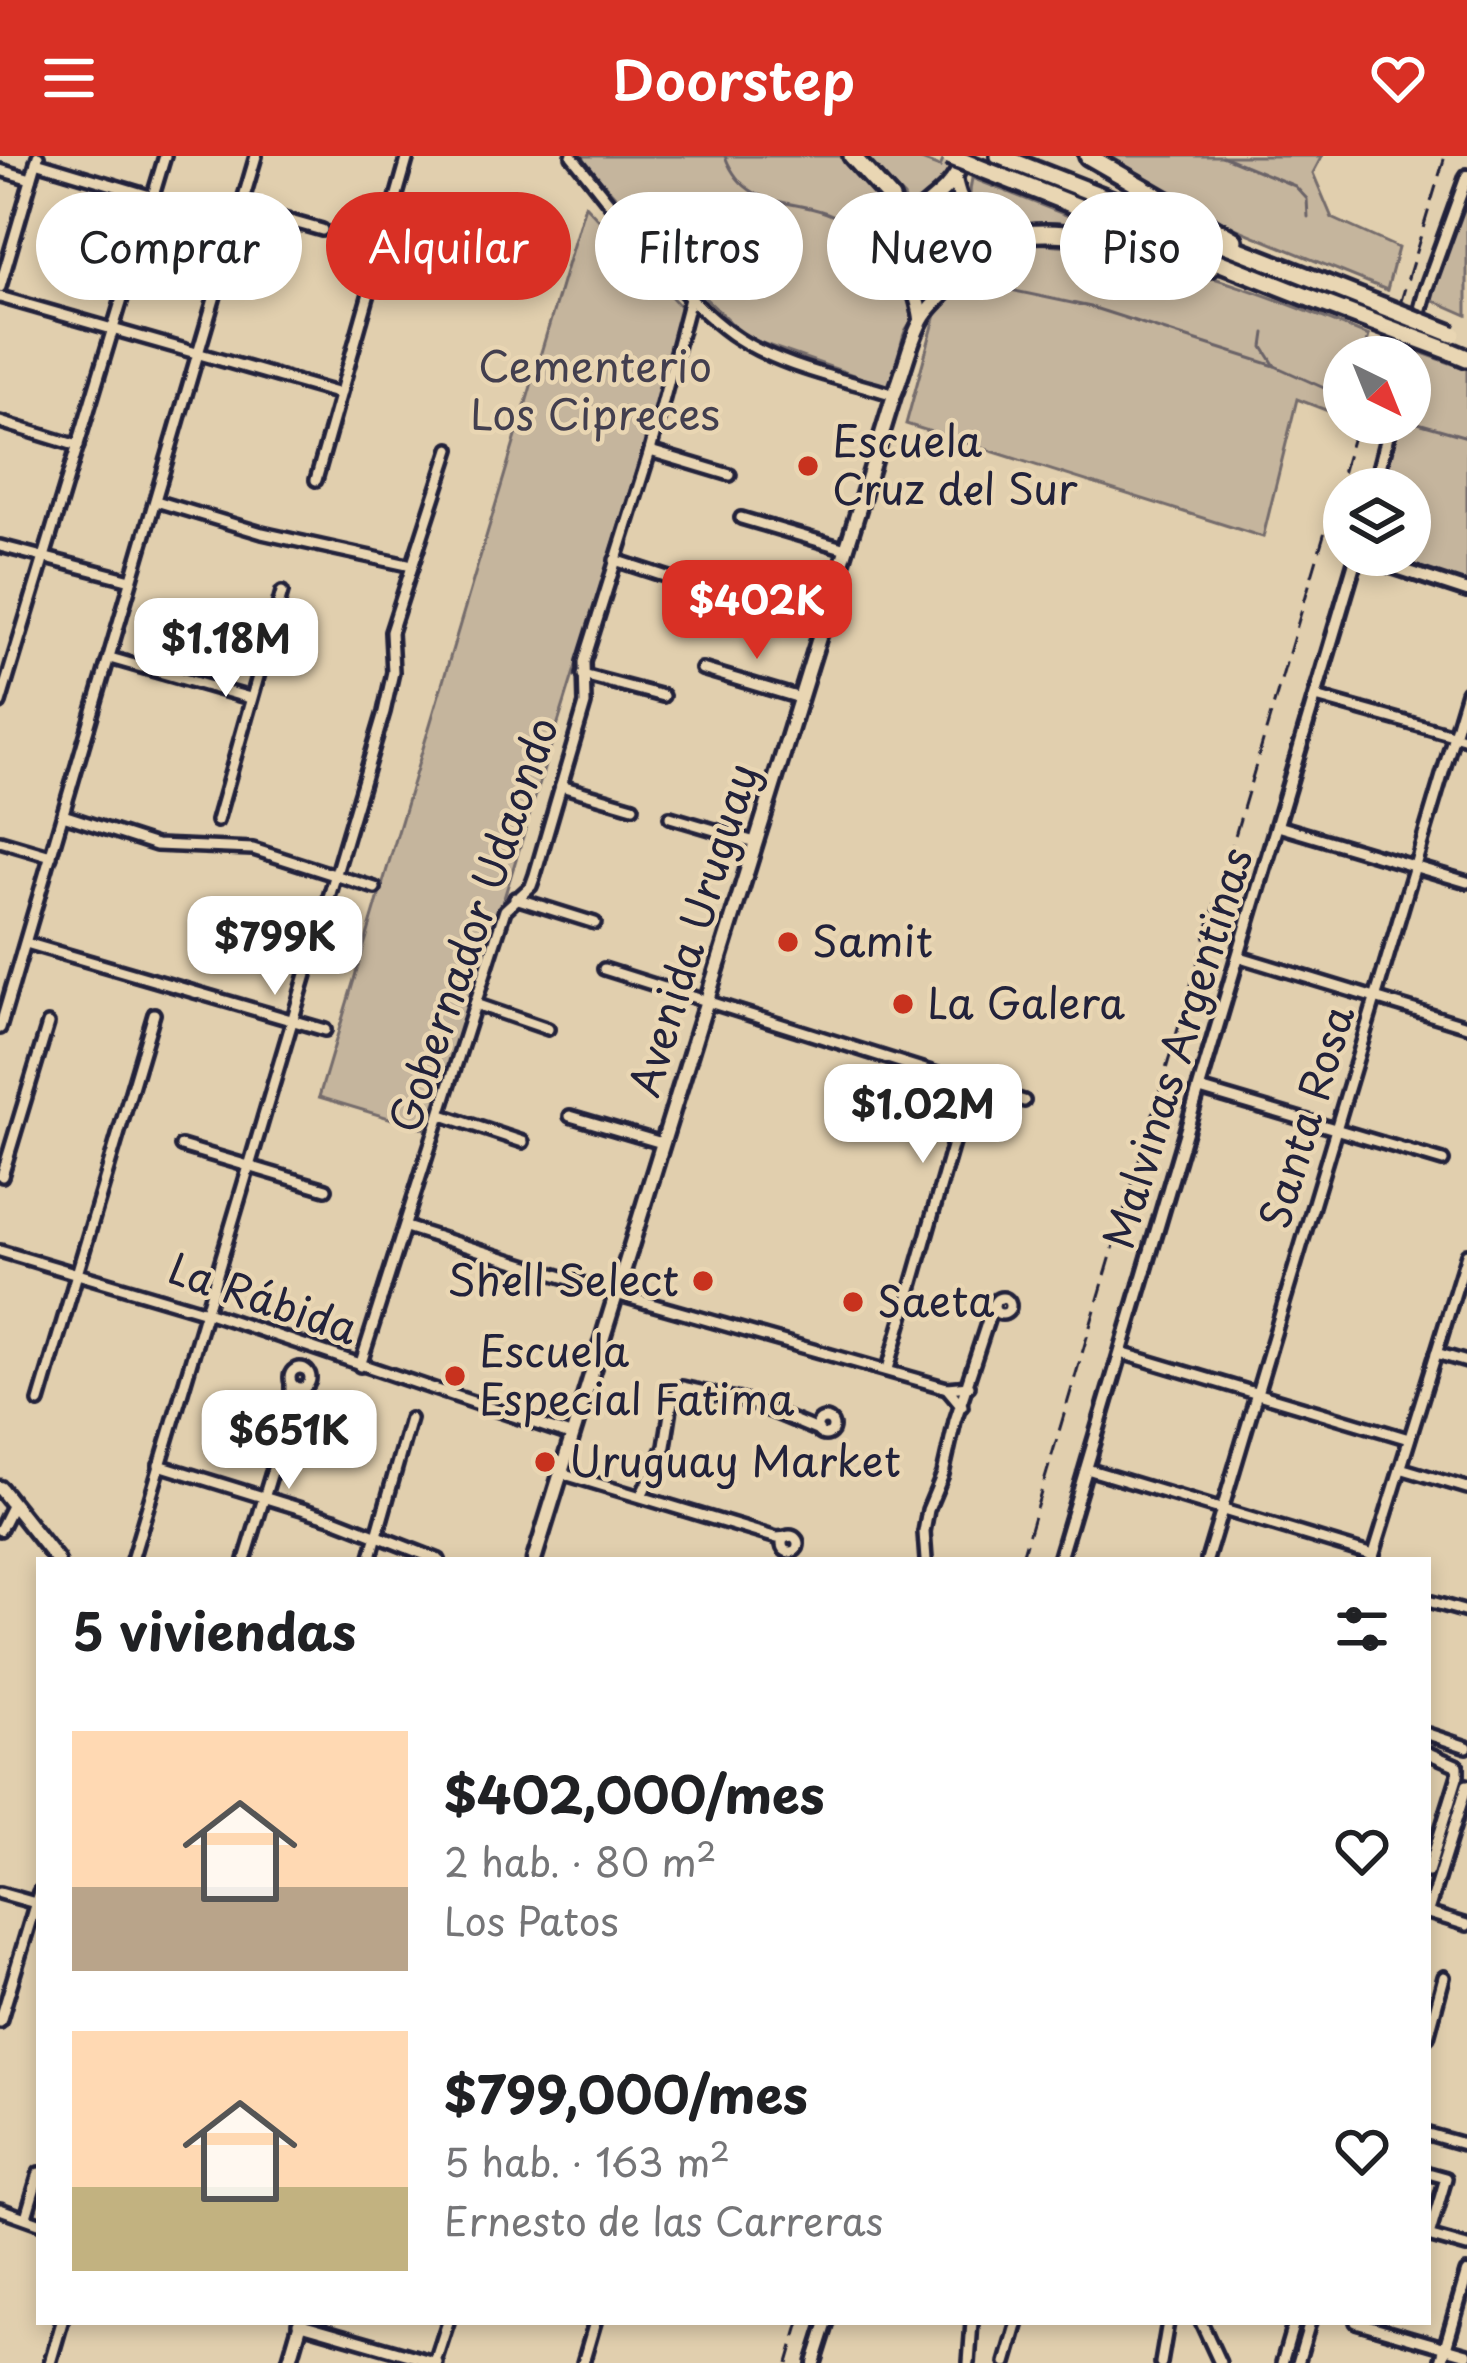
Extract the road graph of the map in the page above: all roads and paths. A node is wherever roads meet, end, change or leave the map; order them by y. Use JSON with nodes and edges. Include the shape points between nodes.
{"nodes":[{"id":1,"x":165,"y":156,"type":"edge"},
{"id":2,"x":256,"y":156,"type":"edge"},
{"id":3,"x":408,"y":156,"type":"edge"},
{"id":4,"x":572,"y":156,"type":"edge"},
{"id":5,"x":852,"y":156,"type":"edge"},
{"id":6,"x":949,"y":156,"type":"edge"},
{"id":7,"x":963,"y":156,"type":"edge"},
{"id":8,"x":1088,"y":156,"type":"edge"},
{"id":9,"x":1002,"y":157,"type":"edge"},
{"id":10,"x":37,"y":159,"type":"edge"},
{"id":11,"x":0,"y":170,"type":"edge"},
{"id":12,"x":1467,"y":176,"type":"edge"},
{"id":13,"x":955,"y":178,"type":"junction"},
{"id":14,"x":31,"y":179,"type":"junction"},
{"id":15,"x":138,"y":192,"type":"edge"},
{"id":16,"x":154,"y":192,"type":"edge"},
{"id":17,"x":245,"y":192,"type":"edge"},
{"id":18,"x":603,"y":192,"type":"edge"},
{"id":19,"x":885,"y":192,"type":"edge"},
{"id":20,"x":941,"y":192,"type":"edge"},
{"id":21,"x":958,"y":192,"type":"edge"},
{"id":22,"x":302,"y":224,"type":"edge"},
{"id":23,"x":322,"y":230,"type":"dead end"},
{"id":24,"x":1036,"y":237,"type":"edge"},
{"id":25,"x":1278,"y":266,"type":"junction"},
{"id":26,"x":1271,"y":284,"type":"junction"},
{"id":27,"x":0,"y":287,"type":"edge"},
{"id":28,"x":0,"y":297,"type":"edge"},
{"id":29,"x":121,"y":300,"type":"edge"},
{"id":30,"x":215,"y":300,"type":"edge"},
{"id":31,"x":690,"y":300,"type":"edge"},
{"id":32,"x":696,"y":300,"type":"edge"},
{"id":33,"x":919,"y":300,"type":"edge"},
{"id":34,"x":938,"y":300,"type":"edge"},
{"id":35,"x":921,"y":320,"type":"junction"},
{"id":36,"x":112,"y":329,"type":"junction"},
{"id":37,"x":1413,"y":336,"type":"edge"},
{"id":38,"x":1460,"y":336,"type":"edge"},
{"id":39,"x":200,"y":355,"type":"junction"},
{"id":40,"x":1467,"y":358,"type":"edge"},
{"id":41,"x":340,"y":394,"type":"junction"},
{"id":42,"x":895,"y":395,"type":"junction"},
{"id":43,"x":0,"y":422,"type":"edge"},
{"id":44,"x":78,"y":446,"type":"junction"},
{"id":45,"x":450,"y":448,"type":"dead end"},
{"id":46,"x":650,"y":451,"type":"junction"},
{"id":47,"x":730,"y":475,"type":"dead end"},
{"id":48,"x":316,"y":479,"type":"dead end"},
{"id":49,"x":155,"y":501,"type":"junction"},
{"id":50,"x":741,"y":518,"type":"dead end"},
{"id":51,"x":0,"y":546,"type":"edge"},
{"id":52,"x":846,"y":549,"type":"junction"},
{"id":53,"x":45,"y":558,"type":"junction"},
{"id":54,"x":615,"y":560,"type":"junction"},
{"id":55,"x":412,"y":566,"type":"junction"},
{"id":56,"x":1351,"y":576,"type":"edge"},
{"id":57,"x":1421,"y":576,"type":"edge"},
{"id":58,"x":131,"y":580,"type":"junction"},
{"id":59,"x":698,"y":587,"type":"dead end"},
{"id":60,"x":1467,"y":591,"type":"edge"},
{"id":61,"x":282,"y":592,"type":"dead end"},
{"id":62,"x":110,"y":658,"type":"junction"},
{"id":63,"x":702,"y":669,"type":"dead end"},
{"id":64,"x":584,"y":675,"type":"junction"},
{"id":65,"x":1467,"y":692,"type":"edge"},
{"id":66,"x":663,"y":696,"type":"dead end"},
{"id":67,"x":1316,"y":697,"type":"junction"},
{"id":68,"x":250,"y":698,"type":"junction"},
{"id":69,"x":800,"y":698,"type":"junction"},
{"id":70,"x":0,"y":703,"type":"edge"},
{"id":71,"x":1454,"y":736,"type":"junction"},
{"id":72,"x":1467,"y":740,"type":"edge"},
{"id":73,"x":561,"y":786,"type":"junction"},
{"id":74,"x":634,"y":806,"type":"dead end"},
{"id":75,"x":63,"y":815,"type":"junction"},
{"id":76,"x":670,"y":817,"type":"dead end"},
{"id":77,"x":217,"y":821,"type":"dead end"},
{"id":78,"x":1278,"y":826,"type":"junction"},
{"id":79,"x":0,"y":841,"type":"edge"},
{"id":80,"x":755,"y":842,"type":"junction"},
{"id":81,"x":51,"y":856,"type":"junction"},
{"id":82,"x":1415,"y":866,"type":"junction"},
{"id":83,"x":335,"y":874,"type":"junction"},
{"id":84,"x":1467,"y":882,"type":"edge"},
{"id":85,"x":375,"y":888,"type":"dead end"},
{"id":86,"x":514,"y":898,"type":"junction"},
{"id":87,"x":595,"y":922,"type":"dead end"},
{"id":88,"x":26,"y":943,"type":"junction"},
{"id":89,"x":1240,"y":957,"type":"junction"},
{"id":90,"x":604,"y":969,"type":"dead end"},
{"id":91,"x":1376,"y":999,"type":"junction"},
{"id":92,"x":706,"y":1002,"type":"junction"},
{"id":93,"x":476,"y":1004,"type":"junction"},
{"id":94,"x":154,"y":1014,"type":"dead end"},
{"id":95,"x":292,"y":1019,"type":"junction"},
{"id":96,"x":48,"y":1024,"type":"dead end"},
{"id":97,"x":1467,"y":1026,"type":"edge"},
{"id":98,"x":0,"y":1028,"type":"edge"},
{"id":99,"x":548,"y":1029,"type":"dead end"},
{"id":100,"x":326,"y":1030,"type":"dead end"},
{"id":101,"x":970,"y":1084,"type":"junction"},
{"id":102,"x":1201,"y":1090,"type":"junction"},
{"id":103,"x":1024,"y":1101,"type":"dead end"},
{"id":104,"x":442,"y":1115,"type":"junction"},
{"id":105,"x":570,"y":1116,"type":"dead end"},
{"id":106,"x":1338,"y":1129,"type":"junction"},
{"id":107,"x":523,"y":1142,"type":"dead end"},
{"id":108,"x":662,"y":1143,"type":"junction"},
{"id":109,"x":5,"y":1146,"type":"edge"},
{"id":110,"x":181,"y":1146,"type":"dead end"},
{"id":111,"x":1443,"y":1161,"type":"dead end"},
{"id":112,"x":249,"y":1165,"type":"junction"},
{"id":113,"x":2,"y":1176,"type":"edge"},
{"id":114,"x":326,"y":1189,"type":"dead end"},
{"id":115,"x":406,"y":1227,"type":"junction"},
{"id":116,"x":0,"y":1251,"type":"edge"},
{"id":117,"x":1467,"y":1254,"type":"edge"},
{"id":118,"x":75,"y":1272,"type":"junction"},
{"id":119,"x":616,"y":1294,"type":"junction"},
{"id":120,"x":997,"y":1310,"type":"dead end"},
{"id":121,"x":206,"y":1312,"type":"junction"},
{"id":122,"x":1121,"y":1353,"type":"junction"},
{"id":123,"x":1436,"y":1353,"type":"junction"},
{"id":124,"x":1467,"y":1362,"type":"edge"},
{"id":125,"x":360,"y":1366,"type":"junction"},
{"id":126,"x":888,"y":1370,"type":"junction"},
{"id":127,"x":291,"y":1384,"type":"junction"},
{"id":128,"x":969,"y":1386,"type":"junction"},
{"id":129,"x":305,"y":1387,"type":"junction"},
{"id":130,"x":947,"y":1388,"type":"junction"},
{"id":131,"x":1257,"y":1394,"type":"junction"},
{"id":132,"x":39,"y":1402,"type":"dead end"},
{"id":133,"x":962,"y":1406,"type":"junction"},
{"id":134,"x":291,"y":1411,"type":"junction"},
{"id":135,"x":410,"y":1419,"type":"dead end"},
{"id":136,"x":820,"y":1426,"type":"dead end"},
{"id":137,"x":573,"y":1436,"type":"junction"},
{"id":138,"x":1409,"y":1439,"type":"junction"},
{"id":139,"x":159,"y":1465,"type":"junction"},
{"id":140,"x":1087,"y":1468,"type":"junction"},
{"id":141,"x":1400,"y":1468,"type":"junction"},
{"id":142,"x":561,"y":1473,"type":"junction"},
{"id":143,"x":0,"y":1488,"type":"edge"},
{"id":144,"x":1467,"y":1489,"type":"edge"},
{"id":145,"x":641,"y":1496,"type":"junction"},
{"id":146,"x":264,"y":1497,"type":"junction"},
{"id":147,"x":13,"y":1504,"type":"junction"},
{"id":148,"x":1222,"y":1509,"type":"junction"},
{"id":149,"x":0,"y":1530,"type":"edge"},
{"id":150,"x":377,"y":1539,"type":"junction"},
{"id":151,"x":782,"y":1540,"type":"dead end"},
{"id":152,"x":55,"y":1557,"type":"edge"},
{"id":153,"x":133,"y":1557,"type":"edge"},
{"id":154,"x":246,"y":1557,"type":"edge"},
{"id":155,"x":371,"y":1557,"type":"edge"},
{"id":156,"x":430,"y":1557,"type":"edge"},
{"id":157,"x":535,"y":1557,"type":"edge"},
{"id":158,"x":926,"y":1557,"type":"edge"},
{"id":159,"x":1060,"y":1557,"type":"edge"},
{"id":160,"x":1208,"y":1557,"type":"edge"},
{"id":161,"x":1372,"y":1557,"type":"edge"},
{"id":162,"x":1431,"y":1602,"type":"edge"},
{"id":163,"x":1467,"y":1612,"type":"edge"},
{"id":164,"x":1431,"y":1735,"type":"edge"},
{"id":165,"x":1467,"y":1747,"type":"edge"},
{"id":166,"x":1431,"y":1754,"type":"edge"},
{"id":167,"x":1467,"y":1785,"type":"edge"},
{"id":168,"x":1453,"y":1831,"type":"junction"},
{"id":169,"x":1467,"y":1834,"type":"edge"},
{"id":170,"x":1431,"y":1862,"type":"edge"},
{"id":171,"x":0,"y":1893,"type":"edge"},
{"id":172,"x":36,"y":1900,"type":"edge"},
{"id":173,"x":1431,"y":1902,"type":"edge"},
{"id":174,"x":36,"y":1906,"type":"edge"},
{"id":175,"x":1431,"y":1913,"type":"edge"},
{"id":176,"x":1467,"y":1925,"type":"edge"},
{"id":177,"x":1444,"y":1977,"type":"dead end"},
{"id":178,"x":1431,"y":2021,"type":"edge"},
{"id":179,"x":0,"y":2022,"type":"edge"},
{"id":180,"x":1431,"y":2135,"type":"edge"},
{"id":181,"x":1467,"y":2144,"type":"edge"},
{"id":182,"x":1431,"y":2174,"type":"edge"},
{"id":183,"x":36,"y":2183,"type":"edge"},
{"id":184,"x":0,"y":2210,"type":"edge"},
{"id":185,"x":26,"y":2217,"type":"junction"},
{"id":186,"x":36,"y":2222,"type":"edge"},
{"id":187,"x":1431,"y":2229,"type":"edge"},
{"id":188,"x":1431,"y":2237,"type":"edge"},
{"id":189,"x":1467,"y":2247,"type":"edge"},
{"id":190,"x":1467,"y":2273,"type":"edge"},
{"id":191,"x":61,"y":2325,"type":"edge"},
{"id":192,"x":298,"y":2325,"type":"edge"},
{"id":193,"x":306,"y":2325,"type":"edge"},
{"id":194,"x":447,"y":2325,"type":"edge"},
{"id":195,"x":594,"y":2325,"type":"edge"},
{"id":196,"x":826,"y":2325,"type":"edge"},
{"id":197,"x":972,"y":2325,"type":"edge"},
{"id":198,"x":1017,"y":2325,"type":"edge"},
{"id":199,"x":1167,"y":2325,"type":"edge"},
{"id":200,"x":1203,"y":2325,"type":"edge"},
{"id":201,"x":1293,"y":2325,"type":"edge"},
{"id":202,"x":1309,"y":2325,"type":"edge"},
{"id":203,"x":1367,"y":2325,"type":"edge"},
{"id":204,"x":1445,"y":2347,"type":"junction"},
{"id":205,"x":1467,"y":2354,"type":"edge"},
{"id":206,"x":50,"y":2363,"type":"edge"},
{"id":207,"x":289,"y":2363,"type":"edge"},
{"id":208,"x":436,"y":2363,"type":"edge"},
{"id":209,"x":583,"y":2363,"type":"edge"},
{"id":210,"x":814,"y":2363,"type":"edge"},
{"id":211,"x":969,"y":2363,"type":"edge"},
{"id":212,"x":1006,"y":2363,"type":"edge"},
{"id":213,"x":1161,"y":2363,"type":"edge"},
{"id":214,"x":1220,"y":2363,"type":"edge"},
{"id":215,"x":1282,"y":2363,"type":"edge"},
{"id":216,"x":1298,"y":2363,"type":"edge"},
{"id":217,"x":1441,"y":2363,"type":"edge"}],
"edges":[{"from":1,"to":16,"type":"street"},
{"from":2,"to":17,"type":"street"},
{"from":3,"to":41,"type":"street"},
{"from":4,"to":18,"type":"street"},
{"from":5,"to":19,"type":"highway"},
{"from":6,"to":26,"type":"highway","bridge":true},
{"from":7,"to":13,"type":"main road"},
{"from":8,"to":25,"type":"highway"},
{"from":9,"to":25,"type":"highway"},
{"from":10,"to":14,"type":"street"},
{"from":10,"to":15,"type":"street"},
{"from":11,"to":14,"type":"street"},
{"from":12,"to":37,"type":"street"},
{"from":13,"to":20,"type":"main road"},
{"from":13,"to":21,"type":"main road"},
{"from":14,"to":27,"type":"street"},
{"from":22,"to":23,"type":"street"},
{"from":24,"to":26,"type":"highway","via":[[1110,242]]},
{"from":25,"to":38,"type":"highway","bridge":true},
{"from":26,"to":40,"type":"highway","bridge":true},
{"from":28,"to":36,"type":"street"},
{"from":29,"to":36,"type":"street"},
{"from":30,"to":39,"type":"street"},
{"from":31,"to":46,"type":"street","name":"Gobernador Udaondo"},
{"from":32,"to":42,"type":"street","via":[[751,346]]},
{"from":33,"to":35,"type":"main road"},
{"from":34,"to":35,"type":"main road","name":"Avenida Uruguay"},
{"from":35,"to":42,"type":"main road","name":"Avenida Uruguay"},
{"from":36,"to":39,"type":"street"},
{"from":36,"to":44,"type":"street"},
{"from":39,"to":41,"type":"street"},
{"from":39,"to":49,"type":"street"},
{"from":41,"to":48,"type":"street"},
{"from":42,"to":52,"type":"main road","name":"Avenida Uruguay"},
{"from":43,"to":44,"type":"street"},
{"from":44,"to":53,"type":"street"},
{"from":45,"to":55,"type":"street"},
{"from":46,"to":47,"type":"street"},
{"from":46,"to":54,"type":"street","name":"Gobernador Udaondo"},
{"from":49,"to":55,"type":"street"},
{"from":49,"to":58,"type":"street"},
{"from":50,"to":52,"type":"street"},
{"from":51,"to":53,"type":"street"},
{"from":52,"to":69,"type":"main road","name":"Avenida Uruguay"},
{"from":53,"to":58,"type":"street"},
{"from":53,"to":70,"type":"street"},
{"from":54,"to":59,"type":"street"},
{"from":54,"to":64,"type":"street","name":"Gobernador Udaondo"},
{"from":55,"to":83,"type":"street","via":[[391,632],[390,690]]},
{"from":56,"to":67,"type":"street","name":"Malvinas Argentinas"},
{"from":57,"to":60,"type":"street"},
{"from":58,"to":62,"type":"street"},
{"from":61,"to":68,"type":"street"},
{"from":62,"to":68,"type":"street"},
{"from":62,"to":75,"type":"street"},
{"from":63,"to":69,"type":"street"},
{"from":64,"to":66,"type":"street"},
{"from":64,"to":73,"type":"street","name":"Gobernador Udaondo","via":[[585,704]]},
{"from":65,"to":71,"type":"street","name":"Santa Rosa"},
{"from":67,"to":71,"type":"street"},
{"from":67,"to":78,"type":"street","name":"Malvinas Argentinas"},
{"from":68,"to":77,"type":"street"},
{"from":69,"to":80,"type":"main road","name":"Avenida Uruguay"},
{"from":71,"to":72,"type":"street"},
{"from":71,"to":82,"type":"street","name":"Santa Rosa"},
{"from":73,"to":74,"type":"street"},
{"from":73,"to":86,"type":"street","name":"Gobernador Udaondo","via":[[531,886]]},
{"from":75,"to":81,"type":"street"},
{"from":75,"to":83,"type":"street","via":[[156,844],[253,849]]},
{"from":76,"to":80,"type":"street"},
{"from":78,"to":82,"type":"street"},
{"from":78,"to":89,"type":"street","name":"Malvinas Argentinas"},
{"from":79,"to":81,"type":"street"},
{"from":80,"to":92,"type":"main road","name":"Avenida Uruguay"},
{"from":81,"to":88,"type":"street"},
{"from":82,"to":84,"type":"street"},
{"from":82,"to":91,"type":"street","name":"Santa Rosa"},
{"from":83,"to":85,"type":"street"},
{"from":83,"to":95,"type":"street"},
{"from":86,"to":87,"type":"street"},
{"from":86,"to":93,"type":"street","name":"Gobernador Udaondo"},
{"from":88,"to":95,"type":"street"},
{"from":88,"to":98,"type":"street"},
{"from":89,"to":91,"type":"street"},
{"from":89,"to":102,"type":"street","name":"Malvinas Argentinas"},
{"from":90,"to":92,"type":"street"},
{"from":91,"to":97,"type":"street"},
{"from":91,"to":106,"type":"street","name":"Santa Rosa"},
{"from":92,"to":101,"type":"street"},
{"from":92,"to":108,"type":"main road","name":"Avenida Uruguay"},
{"from":93,"to":99,"type":"street"},
{"from":93,"to":104,"type":"street","name":"Gobernador Udaondo"},
{"from":94,"to":118,"type":"street"},
{"from":95,"to":100,"type":"street"},
{"from":95,"to":112,"type":"street"},
{"from":96,"to":109,"type":"street"},
{"from":101,"to":103,"type":"street"},
{"from":101,"to":126,"type":"street"},
{"from":102,"to":106,"type":"street"},
{"from":102,"to":122,"type":"street","name":"Malvinas Argentinas"},
{"from":104,"to":107,"type":"street"},
{"from":104,"to":115,"type":"street","name":"Gobernador Udaondo"},
{"from":105,"to":108,"type":"street"},
{"from":106,"to":111,"type":"street"},
{"from":106,"to":131,"type":"street","name":"Santa Rosa"},
{"from":108,"to":119,"type":"main road","name":"Avenida Uruguay"},
{"from":109,"to":113,"type":"street"},
{"from":110,"to":112,"type":"street"},
{"from":112,"to":114,"type":"street"},
{"from":112,"to":121,"type":"street"},
{"from":115,"to":119,"type":"street"},
{"from":115,"to":125,"type":"street","name":"Gobernador Udaondo"},
{"from":116,"to":118,"type":"street","name":"La Rábida"},
{"from":117,"to":123,"type":"street"},
{"from":118,"to":121,"type":"street","name":"La Rábida"},
{"from":118,"to":132,"type":"street"},
{"from":119,"to":126,"type":"street"},
{"from":119,"to":137,"type":"main road","name":"Avenida Uruguay"},
{"from":120,"to":128,"type":"street"},
{"from":121,"to":125,"type":"street","name":"La Rábida"},
{"from":121,"to":139,"type":"street"},
{"from":122,"to":131,"type":"street"},
{"from":122,"to":140,"type":"street","name":"Malvinas Argentinas"},
{"from":123,"to":124,"type":"street"},
{"from":123,"to":138,"type":"street"},
{"from":125,"to":137,"type":"street","name":"La Rábida"},
{"from":126,"to":130,"type":"street"},
{"from":127,"to":129,"type":"street"},
{"from":127,"to":129,"type":"street","via":[[301,1368],[311,1378]]},
{"from":127,"to":134,"type":"street"},
{"from":128,"to":130,"type":"street"},
{"from":128,"to":133,"type":"street"},
{"from":129,"to":134,"type":"street"},
{"from":130,"to":133,"type":"street"},
{"from":131,"to":138,"type":"street"},
{"from":131,"to":148,"type":"street","name":"Santa Rosa"},
{"from":133,"to":158,"type":"street","via":[[928,1510]]},
{"from":134,"to":146,"type":"street"},
{"from":135,"to":150,"type":"street"},
{"from":136,"to":145,"type":"street","via":[[682,1387]]},
{"from":137,"to":142,"type":"main road","name":"Avenida Uruguay"},
{"from":138,"to":141,"type":"street"},
{"from":139,"to":146,"type":"street"},
{"from":139,"to":153,"type":"street"},
{"from":140,"to":148,"type":"street"},
{"from":140,"to":159,"type":"street","name":"Malvinas Argentinas"},
{"from":141,"to":144,"type":"street"},
{"from":141,"to":161,"type":"street"},
{"from":142,"to":145,"type":"street"},
{"from":142,"to":157,"type":"main road","name":"Avenida Uruguay"},
{"from":143,"to":147,"type":"main road"},
{"from":145,"to":151,"type":"street"},
{"from":146,"to":150,"type":"street"},
{"from":146,"to":154,"type":"street"},
{"from":147,"to":149,"type":"street"},
{"from":147,"to":152,"type":"main road"},
{"from":148,"to":160,"type":"street","name":"Santa Rosa"},
{"from":148,"to":161,"type":"street"},
{"from":150,"to":155,"type":"street"},
{"from":150,"to":156,"type":"street"},
{"from":162,"to":163,"type":"street"},
{"from":164,"to":165,"type":"street"},
{"from":166,"to":170,"type":"street","via":[[1452,1760],[1458,1775]]},
{"from":167,"to":168,"type":"street"},
{"from":168,"to":169,"type":"street"},
{"from":168,"to":173,"type":"street"},
{"from":171,"to":172,"type":"street"},
{"from":174,"to":179,"type":"street"},
{"from":175,"to":176,"type":"street"},
{"from":177,"to":178,"type":"street"},
{"from":180,"to":181,"type":"street"},
{"from":182,"to":187,"type":"street","via":[[1446,2178]]},
{"from":183,"to":185,"type":"street"},
{"from":184,"to":185,"type":"street"},
{"from":185,"to":186,"type":"street"},
{"from":188,"to":189,"type":"street"},
{"from":190,"to":204,"type":"street"},
{"from":191,"to":206,"type":"street"},
{"from":192,"to":207,"type":"main road"},
{"from":193,"to":208,"type":"street"},
{"from":194,"to":208,"type":"street"},
{"from":195,"to":209,"type":"street"},
{"from":196,"to":210,"type":"street"},
{"from":197,"to":211,"type":"street"},
{"from":198,"to":212,"type":"street"},
{"from":199,"to":213,"type":"street"},
{"from":200,"to":214,"type":"street"},
{"from":201,"to":215,"type":"street"},
{"from":202,"to":216,"type":"street"},
{"from":203,"to":204,"type":"street"},
{"from":204,"to":205,"type":"street"},
{"from":204,"to":217,"type":"street"}]}
